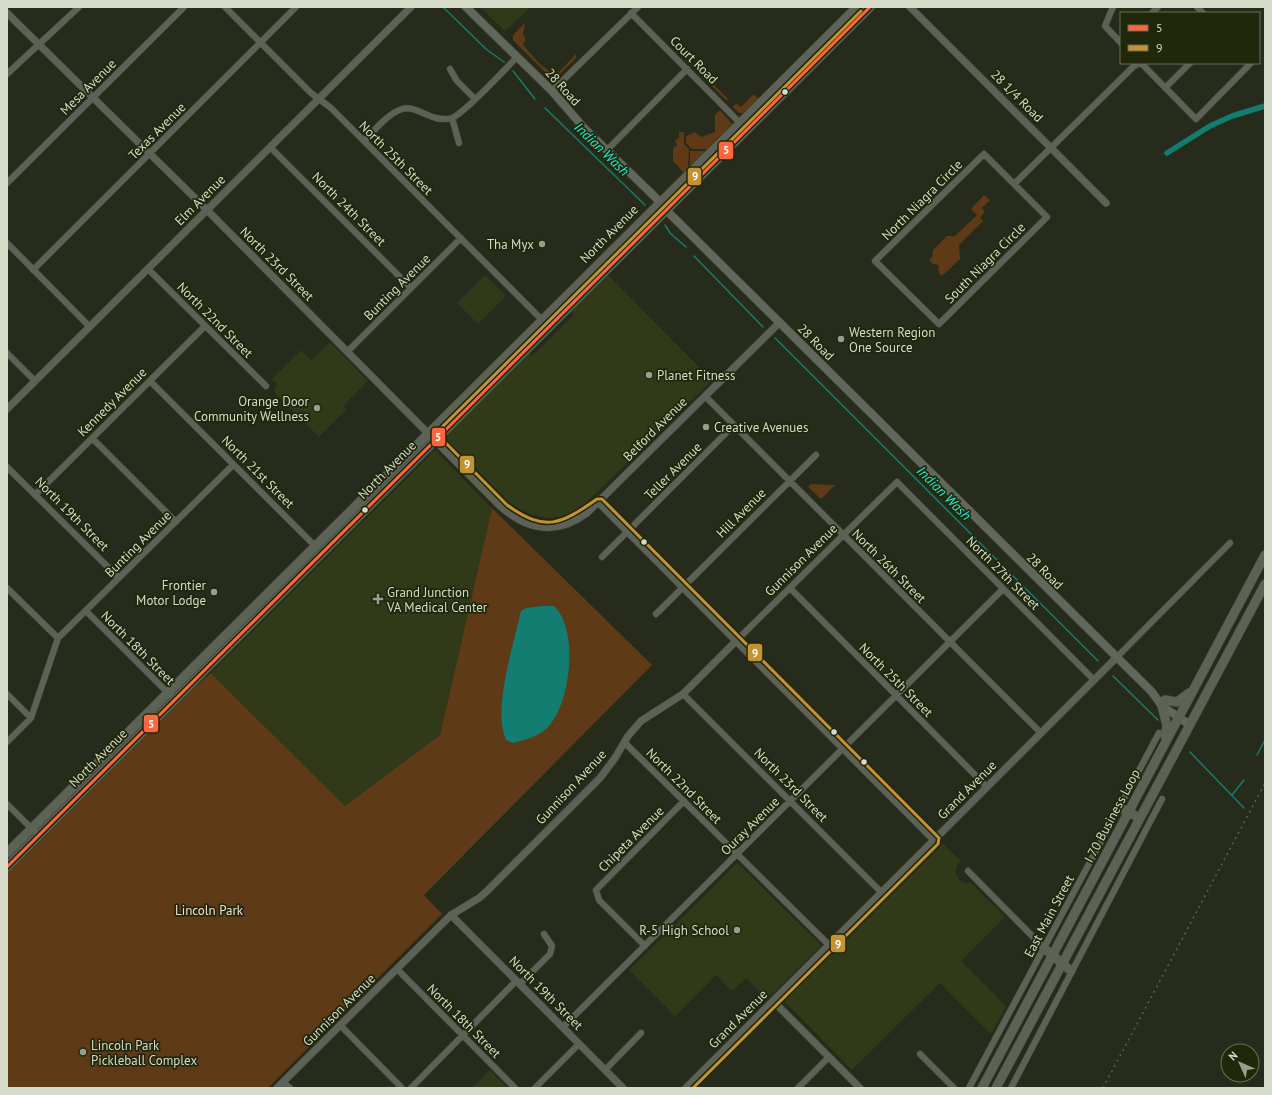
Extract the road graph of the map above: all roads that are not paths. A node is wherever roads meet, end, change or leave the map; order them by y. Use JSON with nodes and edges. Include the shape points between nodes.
{"nodes":[{"id":1,"x":79,"y":7,"type":"edge"},
{"id":2,"x":184,"y":7,"type":"edge"},
{"id":3,"x":225,"y":7,"type":"edge"},
{"id":4,"x":296,"y":7,"type":"edge"},
{"id":5,"x":411,"y":7,"type":"edge"},
{"id":6,"x":466,"y":7,"type":"edge"},
{"id":7,"x":638,"y":7,"type":"edge"},
{"id":8,"x":857,"y":7,"type":"edge"},
{"id":9,"x":870,"y":7,"type":"edge"},
{"id":10,"x":910,"y":7,"type":"edge"},
{"id":11,"x":1110,"y":8,"type":"edge"},
{"id":12,"x":7,"y":13,"type":"edge"},
{"id":13,"x":632,"y":13,"type":"junction"},
{"id":14,"x":261,"y":42,"type":"junction"},
{"id":15,"x":1120,"y":42,"type":"edge"},
{"id":16,"x":39,"y":45,"type":"junction"},
{"id":17,"x":517,"y":57,"type":"junction"},
{"id":18,"x":801,"y":62,"type":"junction"},
{"id":19,"x":1139,"y":64,"type":"edge"},
{"id":20,"x":1141,"y":64,"type":"edge"},
{"id":21,"x":1189,"y":64,"type":"edge"},
{"id":22,"x":1250,"y":64,"type":"edge"},
{"id":23,"x":810,"y":67,"type":"junction"},
{"id":24,"x":450,"y":68,"type":"dead end"},
{"id":25,"x":687,"y":70,"type":"junction"},
{"id":26,"x":7,"y":74,"type":"edge"},
{"id":27,"x":776,"y":88,"type":"junction"},
{"id":28,"x":1165,"y":88,"type":"junction"},
{"id":29,"x":552,"y":91,"type":"junction"},
{"id":30,"x":93,"y":98,"type":"junction"},
{"id":31,"x":319,"y":99,"type":"junction"},
{"id":32,"x":475,"y":99,"type":"junction"},
{"id":33,"x":452,"y":118,"type":"junction"},
{"id":34,"x":740,"y":123,"type":"junction"},
{"id":35,"x":750,"y":126,"type":"junction"},
{"id":36,"x":364,"y":141,"type":"junction"},
{"id":37,"x":459,"y":143,"type":"dead end"},
{"id":38,"x":270,"y":147,"type":"junction"},
{"id":39,"x":1051,"y":147,"type":"junction"},
{"id":40,"x":606,"y":150,"type":"junction"},
{"id":41,"x":150,"y":154,"type":"junction"},
{"id":42,"x":713,"y":163,"type":"junction"},
{"id":43,"x":7,"y":183,"type":"edge"},
{"id":44,"x":1014,"y":184,"type":"junction"},
{"id":45,"x":1106,"y":203,"type":"dead end"},
{"id":46,"x":663,"y":206,"type":"junction"},
{"id":47,"x":207,"y":210,"type":"junction"},
{"id":48,"x":631,"y":232,"type":"junction"},
{"id":49,"x":461,"y":238,"type":"junction"},
{"id":50,"x":7,"y":244,"type":"edge"},
{"id":51,"x":598,"y":264,"type":"junction"},
{"id":52,"x":607,"y":268,"type":"junction"},
{"id":53,"x":148,"y":269,"type":"junction"},
{"id":54,"x":33,"y":270,"type":"junction"},
{"id":55,"x":411,"y":288,"type":"junction"},
{"id":56,"x":574,"y":302,"type":"junction"},
{"id":57,"x":542,"y":320,"type":"junction"},
{"id":58,"x":780,"y":322,"type":"junction"},
{"id":59,"x":939,"y":324,"type":"joint"},
{"id":60,"x":205,"y":326,"type":"junction"},
{"id":61,"x":549,"y":326,"type":"junction"},
{"id":62,"x":90,"y":327,"type":"junction"},
{"id":63,"x":348,"y":351,"type":"junction"},
{"id":64,"x":7,"y":353,"type":"edge"},
{"id":65,"x":35,"y":381,"type":"junction"},
{"id":66,"x":150,"y":381,"type":"junction"},
{"id":67,"x":266,"y":386,"type":"dead end"},
{"id":68,"x":705,"y":396,"type":"junction"},
{"id":69,"x":7,"y":409,"type":"edge"},
{"id":70,"x":734,"y":425,"type":"junction"},
{"id":71,"x":432,"y":436,"type":"junction"},
{"id":72,"x":92,"y":438,"type":"junction"},
{"id":73,"x":816,"y":455,"type":"dead end"},
{"id":74,"x":233,"y":465,"type":"junction"},
{"id":75,"x":7,"y":467,"type":"edge"},
{"id":76,"x":789,"y":481,"type":"junction"},
{"id":77,"x":896,"y":482,"type":"joint"},
{"id":78,"x":35,"y":495,"type":"junction"},
{"id":79,"x":599,"y":503,"type":"junction"},
{"id":80,"x":344,"y":517,"type":"junction"},
{"id":81,"x":176,"y":522,"type":"junction"},
{"id":82,"x":534,"y":526,"type":"joint"},
{"id":83,"x":627,"y":532,"type":"junction"},
{"id":84,"x":843,"y":536,"type":"junction"},
{"id":85,"x":1230,"y":543,"type":"dead end"},
{"id":86,"x":315,"y":546,"type":"junction"},
{"id":87,"x":321,"y":553,"type":"junction"},
{"id":88,"x":1265,"y":556,"type":"edge"},
{"id":89,"x":602,"y":557,"type":"dead end"},
{"id":90,"x":299,"y":576,"type":"junction"},
{"id":91,"x":119,"y":578,"type":"junction"},
{"id":92,"x":1265,"y":584,"type":"edge"},
{"id":93,"x":682,"y":587,"type":"junction"},
{"id":94,"x":7,"y":588,"type":"edge"},
{"id":95,"x":790,"y":588,"type":"junction"},
{"id":96,"x":1003,"y":589,"type":"junction"},
{"id":97,"x":268,"y":593,"type":"junction"},
{"id":98,"x":275,"y":600,"type":"junction"},
{"id":99,"x":86,"y":611,"type":"junction"},
{"id":100,"x":656,"y":614,"type":"dead end"},
{"id":101,"x":244,"y":617,"type":"junction"},
{"id":102,"x":58,"y":638,"type":"junction"},
{"id":103,"x":736,"y":642,"type":"junction"},
{"id":104,"x":949,"y":642,"type":"junction"},
{"id":105,"x":205,"y":656,"type":"junction"},
{"id":106,"x":218,"y":657,"type":"junction"},
{"id":107,"x":1117,"y":657,"type":"junction"},
{"id":108,"x":1094,"y":680,"type":"junction"},
{"id":109,"x":1197,"y":682,"type":"junction"},
{"id":110,"x":191,"y":684,"type":"junction"},
{"id":111,"x":168,"y":693,"type":"junction"},
{"id":112,"x":7,"y":694,"type":"edge"},
{"id":113,"x":683,"y":694,"type":"junction"},
{"id":114,"x":896,"y":695,"type":"junction"},
{"id":115,"x":175,"y":700,"type":"junction"},
{"id":116,"x":1164,"y":703,"type":"junction"},
{"id":117,"x":1179,"y":717,"type":"junction"},
{"id":118,"x":31,"y":718,"type":"junction"},
{"id":119,"x":1190,"y":725,"type":"junction"},
{"id":120,"x":1159,"y":732,"type":"dead end"},
{"id":121,"x":1041,"y":733,"type":"junction"},
{"id":122,"x":7,"y":742,"type":"edge"},
{"id":123,"x":625,"y":743,"type":"junction"},
{"id":124,"x":843,"y":748,"type":"junction"},
{"id":125,"x":1156,"y":762,"type":"junction"},
{"id":126,"x":85,"y":775,"type":"junction"},
{"id":127,"x":92,"y":782,"type":"junction"},
{"id":128,"x":987,"y":787,"type":"junction"},
{"id":129,"x":1162,"y":799,"type":"dead end"},
{"id":130,"x":684,"y":801,"type":"junction"},
{"id":131,"x":790,"y":801,"type":"junction"},
{"id":132,"x":7,"y":804,"type":"edge"},
{"id":133,"x":1119,"y":807,"type":"junction"},
{"id":134,"x":1129,"y":812,"type":"junction"},
{"id":135,"x":1140,"y":818,"type":"junction"},
{"id":136,"x":32,"y":829,"type":"junction"},
{"id":137,"x":38,"y":836,"type":"junction"},
{"id":138,"x":934,"y":840,"type":"junction"},
{"id":139,"x":7,"y":853,"type":"edge"},
{"id":140,"x":737,"y":854,"type":"junction"},
{"id":141,"x":7,"y":867,"type":"edge"},
{"id":142,"x":968,"y":871,"type":"dead end"},
{"id":143,"x":882,"y":893,"type":"junction"},
{"id":144,"x":451,"y":915,"type":"junction"},
{"id":145,"x":544,"y":934,"type":"dead end"},
{"id":146,"x":829,"y":945,"type":"junction"},
{"id":147,"x":645,"y":946,"type":"junction"},
{"id":148,"x":1044,"y":948,"type":"junction"},
{"id":149,"x":1052,"y":956,"type":"junction"},
{"id":150,"x":1062,"y":964,"type":"junction"},
{"id":151,"x":397,"y":969,"type":"junction"},
{"id":152,"x":1071,"y":972,"type":"junction"},
{"id":153,"x":518,"y":983,"type":"junction"},
{"id":154,"x":773,"y":1001,"type":"junction"},
{"id":155,"x":340,"y":1025,"type":"junction"},
{"id":156,"x":563,"y":1027,"type":"junction"},
{"id":157,"x":641,"y":1034,"type":"dead end"},
{"id":158,"x":463,"y":1036,"type":"junction"},
{"id":159,"x":579,"y":1044,"type":"junction"},
{"id":160,"x":920,"y":1054,"type":"dead end"},
{"id":161,"x":829,"y":1057,"type":"junction"},
{"id":162,"x":605,"y":1070,"type":"junction"},
{"id":163,"x":283,"y":1082,"type":"junction"},
{"id":164,"x":277,"y":1088,"type":"edge"},
{"id":165,"x":290,"y":1088,"type":"edge"},
{"id":166,"x":402,"y":1088,"type":"edge"},
{"id":167,"x":411,"y":1088,"type":"edge"},
{"id":168,"x":515,"y":1088,"type":"edge"},
{"id":169,"x":535,"y":1088,"type":"edge"},
{"id":170,"x":623,"y":1088,"type":"edge"},
{"id":171,"x":686,"y":1088,"type":"edge"},
{"id":172,"x":798,"y":1088,"type":"edge"},
{"id":173,"x":860,"y":1088,"type":"edge"},
{"id":174,"x":954,"y":1088,"type":"edge"},
{"id":175,"x":969,"y":1088,"type":"edge"},
{"id":176,"x":982,"y":1088,"type":"edge"},
{"id":177,"x":996,"y":1088,"type":"edge"},
{"id":178,"x":1011,"y":1088,"type":"edge"}],
"edges":[{"from":1,"to":16,"type":"street"},
{"from":2,"to":30,"type":"street","name":"Mesa Avenue"},
{"from":3,"to":14,"type":"street","name":"North 25th Street"},
{"from":4,"to":14,"type":"street","name":"Texas Avenue"},
{"from":5,"to":31,"type":"street","name":"Elm Avenue"},
{"from":6,"to":17,"type":"main road","name":"28 Road"},
{"from":7,"to":13,"type":"street"},
{"from":8,"to":18,"type":"main road","name":"North Avenue"},
{"from":9,"to":23,"type":"main road","name":"North Avenue"},
{"from":10,"to":39,"type":"street","name":"28 1/4 Road"},
{"from":11,"to":15,"type":"street","via":[[1105,26]]},
{"from":12,"to":16,"type":"street","name":"North 23rd Street"},
{"from":13,"to":25,"type":"street","name":"Court Road"},
{"from":13,"to":29,"type":"street"},
{"from":14,"to":31,"type":"street","name":"North 25th Street"},
{"from":14,"to":41,"type":"street","name":"Texas Avenue"},
{"from":16,"to":26,"type":"street"},
{"from":16,"to":30,"type":"street","name":"North 23rd Street"},
{"from":17,"to":29,"type":"main road","name":"28 Road"},
{"from":17,"to":32,"type":"street"},
{"from":18,"to":23,"type":"main road"},
{"from":18,"to":27,"type":"main road","name":"North Avenue"},
{"from":19,"to":39,"type":"street"},
{"from":20,"to":28,"type":"street"},
{"from":21,"to":28,"type":"street"},
{"from":22,"to":28,"type":"street","via":[[1196,119]]},
{"from":23,"to":35,"type":"main road","name":"North Avenue"},
{"from":24,"to":32,"type":"street","via":[[457,81]]},
{"from":25,"to":34,"type":"street","name":"Court Road"},
{"from":25,"to":40,"type":"street"},
{"from":27,"to":34,"type":"main road","name":"North Avenue"},
{"from":27,"to":35,"type":"main road","via":[[752,117]]},
{"from":29,"to":40,"type":"main road","name":"28 Road"},
{"from":30,"to":41,"type":"street","name":"North 23rd Street"},
{"from":30,"to":43,"type":"street","name":"Mesa Avenue"},
{"from":31,"to":36,"type":"street","name":"North 25th Street"},
{"from":31,"to":38,"type":"street","name":"Elm Avenue"},
{"from":32,"to":33,"type":"street"},
{"from":33,"to":36,"type":"street","via":[[432,118],[413,109],[401,109],[388,117]]},
{"from":33,"to":37,"type":"street"},
{"from":34,"to":42,"type":"main road","via":[[738,132],[723,146]]},
{"from":34,"to":46,"type":"main road","name":"North Avenue"},
{"from":35,"to":42,"type":"main road","name":"North Avenue"},
{"from":36,"to":49,"type":"street","name":"North 25th Street"},
{"from":38,"to":47,"type":"street","name":"Elm Avenue"},
{"from":38,"to":55,"type":"street","name":"North 24th Street"},
{"from":39,"to":44,"type":"street"},
{"from":39,"to":45,"type":"street","name":"28 1/4 Road"},
{"from":40,"to":46,"type":"main road","name":"28 Road"},
{"from":41,"to":47,"type":"street","name":"North 23rd Street"},
{"from":41,"to":54,"type":"street","name":"Texas Avenue"},
{"from":42,"to":46,"type":"main road","name":"North Avenue"},
{"from":44,"to":59,"type":"street","name":"South Niagra Circle","via":[[1047,217]]},
{"from":44,"to":59,"type":"street","name":"North Niagra Circle","via":[[984,154],[875,261]]},
{"from":46,"to":48,"type":"main road","name":"North Avenue"},
{"from":46,"to":52,"type":"main road","name":"North Avenue"},
{"from":46,"to":58,"type":"main road","name":"28 Road"},
{"from":47,"to":53,"type":"street","name":"Elm Avenue"},
{"from":47,"to":63,"type":"street","name":"North 23rd Street"},
{"from":48,"to":51,"type":"main road","name":"North Avenue"},
{"from":48,"to":52,"type":"main road","via":[[626,242],[609,258]]},
{"from":49,"to":55,"type":"street","name":"Bunting Avenue"},
{"from":49,"to":57,"type":"street","name":"North 25th Street"},
{"from":50,"to":54,"type":"street"},
{"from":51,"to":56,"type":"main road","via":[[596,273],[581,288]]},
{"from":51,"to":57,"type":"main road","name":"North Avenue"},
{"from":52,"to":56,"type":"main road","name":"North Avenue"},
{"from":53,"to":60,"type":"street","name":"North 22nd Street"},
{"from":53,"to":62,"type":"street","name":"Elm Avenue"},
{"from":54,"to":62,"type":"street"},
{"from":55,"to":63,"type":"street","name":"Bunting Avenue"},
{"from":56,"to":61,"type":"main road","name":"North Avenue"},
{"from":57,"to":61,"type":"street","name":"North 25th Street"},
{"from":57,"to":71,"type":"main road","name":"North Avenue"},
{"from":58,"to":68,"type":"street","name":"Belford Avenue"},
{"from":58,"to":107,"type":"main road","name":"28 Road"},
{"from":60,"to":66,"type":"street","name":"Kennedy Avenue"},
{"from":60,"to":67,"type":"street","name":"North 22nd Street"},
{"from":61,"to":71,"type":"main road","name":"North Avenue"},
{"from":62,"to":65,"type":"street","name":"Elm Avenue"},
{"from":63,"to":71,"type":"street","name":"North 23rd Street"},
{"from":64,"to":65,"type":"street"},
{"from":65,"to":69,"type":"street","name":"Elm Avenue"},
{"from":66,"to":72,"type":"street","name":"Kennedy Avenue"},
{"from":66,"to":74,"type":"street","name":"North 21st Street"},
{"from":68,"to":70,"type":"street","name":"North 26th Street"},
{"from":68,"to":79,"type":"street","name":"Belford Avenue"},
{"from":70,"to":76,"type":"street","name":"North 26th Street"},
{"from":70,"to":83,"type":"street","name":"Teller Avenue"},
{"from":71,"to":80,"type":"main road","name":"North Avenue"},
{"from":71,"to":82,"type":"street","name":"North 23rd Street","via":[[505,510],[519,521]]},
{"from":71,"to":87,"type":"main road","name":"North Avenue"},
{"from":72,"to":78,"type":"street","name":"Kennedy Avenue"},
{"from":72,"to":81,"type":"street"},
{"from":73,"to":76,"type":"street","name":"Hill Avenue"},
{"from":74,"to":81,"type":"street","name":"Bunting Avenue"},
{"from":74,"to":86,"type":"street","name":"North 21st Street"},
{"from":75,"to":78,"type":"street","name":"North 19th Street"},
{"from":76,"to":84,"type":"street","name":"North 26th Street"},
{"from":76,"to":93,"type":"street","name":"Hill Avenue"},
{"from":77,"to":84,"type":"street","name":"Gunnison Avenue"},
{"from":77,"to":96,"type":"street","name":"North 27th Street"},
{"from":78,"to":91,"type":"street","name":"North 19th Street"},
{"from":79,"to":82,"type":"street","name":"Belford Avenue","via":[[570,523],[554,527]]},
{"from":79,"to":83,"type":"street"},
{"from":80,"to":86,"type":"main road","name":"North Avenue"},
{"from":80,"to":87,"type":"main road","via":[[339,527],[324,543]]},
{"from":81,"to":91,"type":"street","name":"Bunting Avenue"},
{"from":83,"to":89,"type":"street","name":"Teller Avenue"},
{"from":83,"to":93,"type":"street"},
{"from":84,"to":95,"type":"street","name":"Gunnison Avenue"},
{"from":84,"to":104,"type":"street","name":"North 26th Street"},
{"from":85,"to":107,"type":"street","name":"Grand Avenue"},
{"from":86,"to":90,"type":"main road","via":[[314,555],[300,569]]},
{"from":86,"to":97,"type":"main road","name":"North Avenue"},
{"from":87,"to":90,"type":"main road","name":"North Avenue"},
{"from":88,"to":109,"type":"main road","name":"I 70 Business Loop"},
{"from":90,"to":98,"type":"main road","name":"North Avenue"},
{"from":91,"to":99,"type":"street","name":"Bunting Avenue"},
{"from":92,"to":119,"type":"main road","name":"I 70 Business Loop"},
{"from":93,"to":100,"type":"street","name":"Hill Avenue"},
{"from":93,"to":103,"type":"street"},
{"from":94,"to":102,"type":"street"},
{"from":95,"to":103,"type":"street","name":"Gunnison Avenue"},
{"from":95,"to":114,"type":"street","name":"North 25th Street"},
{"from":96,"to":104,"type":"street","name":"Ouray Avenue"},
{"from":96,"to":108,"type":"street","name":"North 27th Street"},
{"from":97,"to":98,"type":"main road"},
{"from":97,"to":101,"type":"main road","name":"North Avenue"},
{"from":98,"to":106,"type":"main road","name":"North Avenue"},
{"from":99,"to":102,"type":"street","name":"Bunting Avenue"},
{"from":99,"to":111,"type":"street","name":"North 18th Street"},
{"from":101,"to":105,"type":"main road","name":"North Avenue"},
{"from":101,"to":106,"type":"main road","via":[[235,632],[220,647]]},
{"from":102,"to":118,"type":"street"},
{"from":103,"to":113,"type":"street","name":"Gunnison Avenue"},
{"from":103,"to":124,"type":"street"},
{"from":104,"to":114,"type":"street","name":"Ouray Avenue"},
{"from":104,"to":121,"type":"street","name":"North 26th Street"},
{"from":105,"to":110,"type":"main road","via":[[205,663],[196,672]]},
{"from":105,"to":111,"type":"main road","name":"North Avenue"},
{"from":106,"to":110,"type":"main road","name":"North Avenue"},
{"from":107,"to":108,"type":"street","name":"Grand Avenue"},
{"from":107,"to":116,"type":"main road","name":"28 Road"},
{"from":108,"to":121,"type":"street","name":"Grand Avenue"},
{"from":109,"to":116,"type":"main road","via":[[1179,701]]},
{"from":109,"to":117,"type":"main road","name":"I 70 Business Loop"},
{"from":110,"to":115,"type":"main road","name":"North Avenue"},
{"from":111,"to":115,"type":"street","name":"North 18th Street"},
{"from":111,"to":126,"type":"main road","name":"North Avenue"},
{"from":112,"to":118,"type":"street"},
{"from":113,"to":123,"type":"street","name":"Gunnison Avenue","via":[[645,718]]},
{"from":113,"to":131,"type":"street","name":"North 23rd Street"},
{"from":114,"to":124,"type":"street","name":"Ouray Avenue"},
{"from":114,"to":128,"type":"street","name":"North 25th Street"},
{"from":115,"to":127,"type":"main road","name":"North Avenue"},
{"from":116,"to":117,"type":"main road","name":"28 Road"},
{"from":116,"to":125,"type":"main road","via":[[1167,731]]},
{"from":117,"to":119,"type":"main road","name":"28 Road"},
{"from":117,"to":125,"type":"main road","name":"I 70 Business Loop"},
{"from":118,"to":122,"type":"street"},
{"from":119,"to":135,"type":"main road","name":"I 70 Business Loop"},
{"from":120,"to":133,"type":"street","name":"East Main Street"},
{"from":121,"to":128,"type":"street","name":"Grand Avenue"},
{"from":123,"to":130,"type":"street","name":"North 22nd Street"},
{"from":123,"to":144,"type":"street","name":"Gunnison Avenue","via":[[600,778],[486,892]]},
{"from":124,"to":131,"type":"street","name":"Ouray Avenue"},
{"from":124,"to":138,"type":"street"},
{"from":125,"to":134,"type":"main road","name":"I 70 Business Loop"},
{"from":126,"to":127,"type":"main road"},
{"from":126,"to":136,"type":"main road","name":"North Avenue"},
{"from":127,"to":137,"type":"main road","name":"North Avenue"},
{"from":128,"to":138,"type":"street","name":"Grand Avenue"},
{"from":129,"to":152,"type":"street"},
{"from":130,"to":140,"type":"street","name":"North 22nd Street"},
{"from":130,"to":147,"type":"street","name":"Chipeta Avenue","via":[[598,887],[596,894]]},
{"from":131,"to":140,"type":"street","name":"Ouray Avenue"},
{"from":131,"to":143,"type":"street","name":"North 23rd Street"},
{"from":132,"to":136,"type":"street"},
{"from":133,"to":134,"type":"main road"},
{"from":133,"to":148,"type":"street","name":"East Main Street"},
{"from":134,"to":135,"type":"main road"},
{"from":134,"to":149,"type":"main road","name":"I 70 Business Loop"},
{"from":135,"to":150,"type":"main road","name":"I 70 Business Loop"},
{"from":136,"to":137,"type":"street"},
{"from":136,"to":139,"type":"main road","name":"North Avenue"},
{"from":137,"to":141,"type":"main road","name":"North Avenue"},
{"from":138,"to":143,"type":"street","name":"Grand Avenue"},
{"from":140,"to":146,"type":"street","name":"North 22nd Street"},
{"from":140,"to":147,"type":"street","name":"Ouray Avenue"},
{"from":142,"to":148,"type":"street"},
{"from":143,"to":146,"type":"street","name":"Grand Avenue"},
{"from":144,"to":151,"type":"street","name":"Gunnison Avenue"},
{"from":144,"to":153,"type":"street","name":"North 19th Street"},
{"from":145,"to":153,"type":"street","via":[[552,946],[550,954]]},
{"from":146,"to":154,"type":"street","name":"Grand Avenue"},
{"from":147,"to":156,"type":"street","name":"Ouray Avenue"},
{"from":148,"to":149,"type":"main road"},
{"from":148,"to":175,"type":"street","name":"East Main Street"},
{"from":149,"to":150,"type":"main road"},
{"from":149,"to":176,"type":"main road","name":"I 70 Business Loop"},
{"from":150,"to":152,"type":"main road"},
{"from":150,"to":177,"type":"main road","name":"I 70 Business Loop"},
{"from":151,"to":155,"type":"street","name":"Gunnison Avenue"},
{"from":151,"to":158,"type":"street","name":"North 18th Street"},
{"from":152,"to":178,"type":"street"},
{"from":153,"to":156,"type":"street","name":"North 19th Street"},
{"from":153,"to":158,"type":"street"},
{"from":154,"to":161,"type":"street"},
{"from":154,"to":171,"type":"street","name":"Grand Avenue"},
{"from":155,"to":163,"type":"street","name":"Gunnison Avenue"},
{"from":155,"to":166,"type":"street"},
{"from":156,"to":159,"type":"street","name":"North 19th Street"},
{"from":157,"to":162,"type":"street"},
{"from":158,"to":167,"type":"street"},
{"from":158,"to":168,"type":"street","name":"North 18th Street"},
{"from":159,"to":162,"type":"street","name":"North 19th Street"},
{"from":159,"to":169,"type":"street"},
{"from":160,"to":174,"type":"street"},
{"from":161,"to":172,"type":"street"},
{"from":161,"to":173,"type":"street"},
{"from":162,"to":170,"type":"street","name":"North 19th Street"},
{"from":163,"to":164,"type":"street","name":"Gunnison Avenue"},
{"from":163,"to":165,"type":"street"}]}
